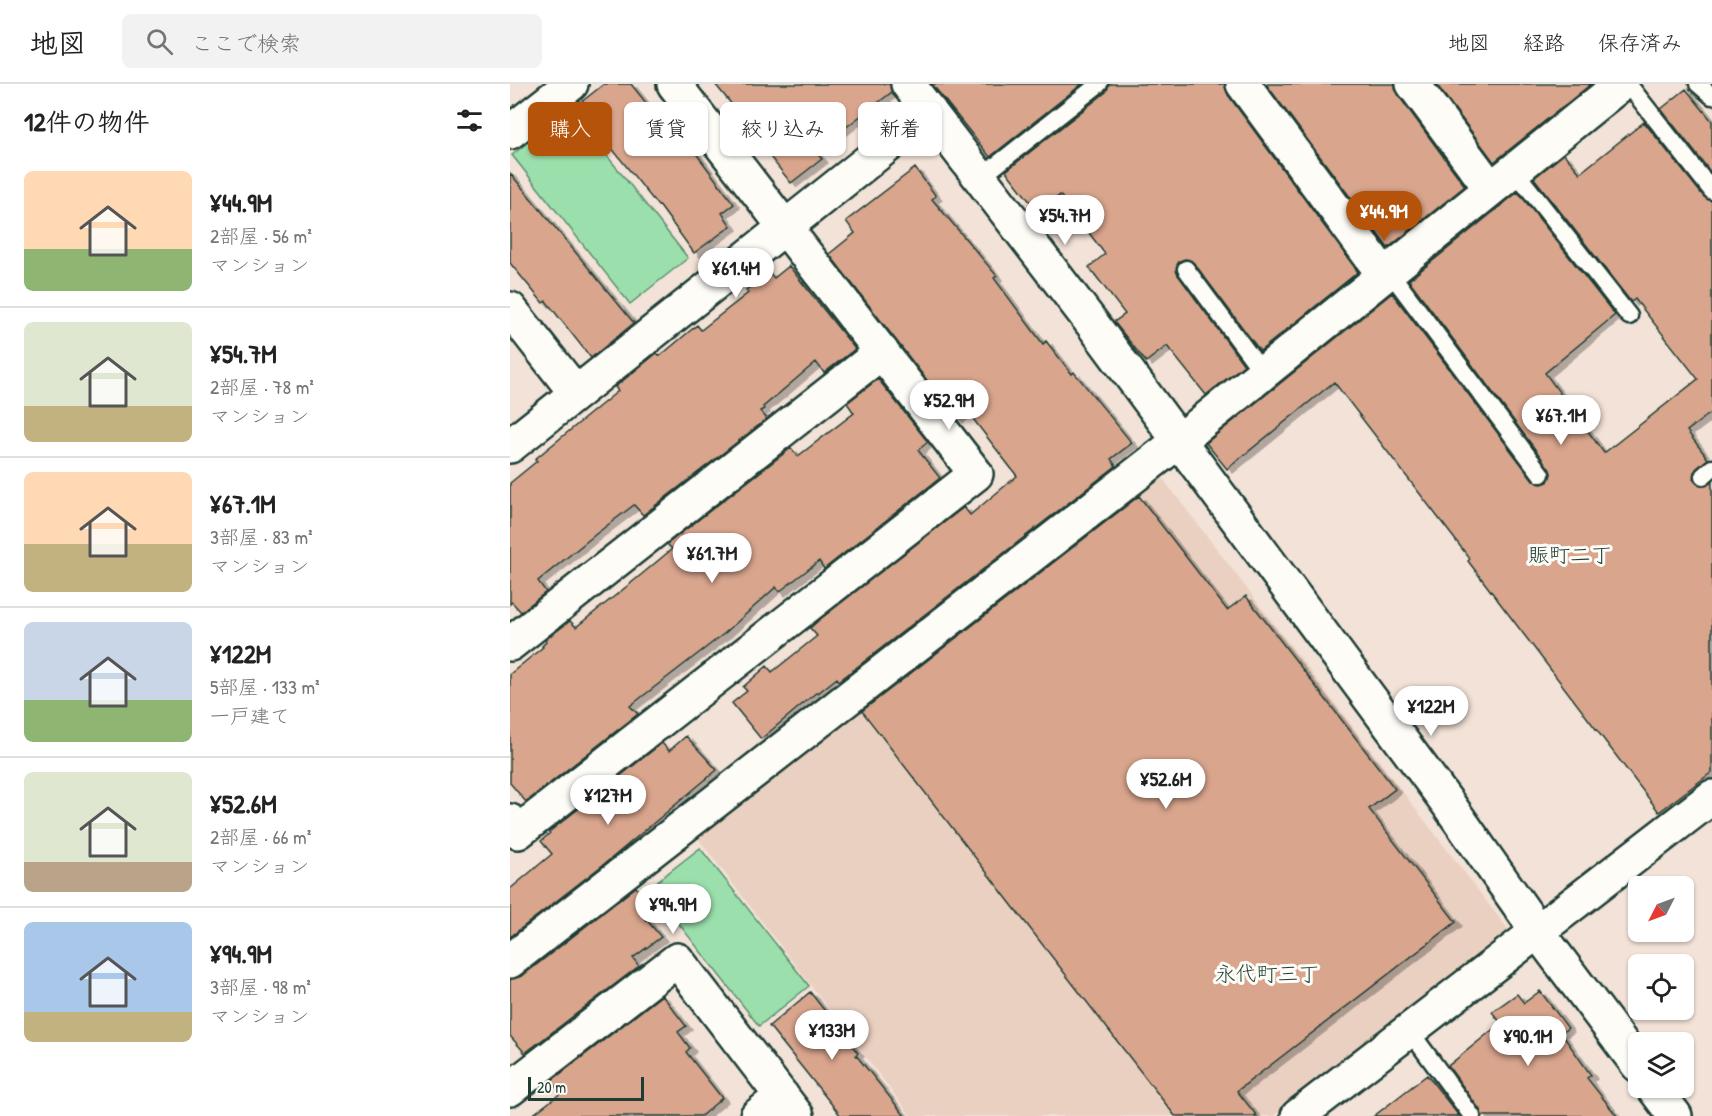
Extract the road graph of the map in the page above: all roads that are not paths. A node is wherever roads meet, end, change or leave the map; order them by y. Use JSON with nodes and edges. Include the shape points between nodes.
{"nodes":[{"id":1,"x":571,"y":84,"type":"edge"},
{"id":2,"x":674,"y":84,"type":"edge"},
{"id":3,"x":908,"y":84,"type":"edge"},
{"id":4,"x":1099,"y":84,"type":"edge"},
{"id":5,"x":1243,"y":84,"type":"edge"},
{"id":6,"x":1413,"y":84,"type":"edge"},
{"id":7,"x":1621,"y":84,"type":"edge"},
{"id":8,"x":1628,"y":84,"type":"edge"},
{"id":9,"x":1698,"y":84,"type":"edge"},
{"id":10,"x":1712,"y":96,"type":"edge"},
{"id":11,"x":922,"y":102,"type":"edge"},
{"id":12,"x":515,"y":118,"type":"edge"},
{"id":13,"x":942,"y":128,"type":"edge"},
{"id":14,"x":875,"y":156,"type":"edge"},
{"id":15,"x":980,"y":178,"type":"junction"},
{"id":16,"x":1502,"y":179,"type":"junction"},
{"id":17,"x":1712,"y":191,"type":"edge"},
{"id":18,"x":786,"y":227,"type":"junction"},
{"id":19,"x":1186,"y":269,"type":"dead end"},
{"id":20,"x":1386,"y":273,"type":"junction"},
{"id":21,"x":510,"y":309,"type":"edge"},
{"id":22,"x":1629,"y":316,"type":"dead end"},
{"id":23,"x":882,"y":352,"type":"junction"},
{"id":24,"x":1263,"y":374,"type":"junction"},
{"id":25,"x":576,"y":393,"type":"junction"},
{"id":26,"x":1179,"y":441,"type":"junction"},
{"id":27,"x":510,"y":446,"type":"edge"},
{"id":28,"x":1541,"y":474,"type":"dead end"},
{"id":29,"x":510,"y":644,"type":"edge"},
{"id":30,"x":1712,"y":797,"type":"edge"},
{"id":31,"x":510,"y":821,"type":"edge"},
{"id":32,"x":1538,"y":932,"type":"junction"},
{"id":33,"x":510,"y":961,"type":"edge"},
{"id":34,"x":1409,"y":1030,"type":"junction"},
{"id":35,"x":1628,"y":1052,"type":"edge"},
{"id":36,"x":510,"y":1089,"type":"edge"},
{"id":37,"x":1662,"y":1098,"type":"edge"},
{"id":38,"x":779,"y":1109,"type":"edge"},
{"id":39,"x":1310,"y":1112,"type":"edge"},
{"id":40,"x":1472,"y":1116,"type":"edge"},
{"id":41,"x":1675,"y":1116,"type":"edge"}],
"edges":[{"from":1,"to":12,"type":"street"},
{"from":2,"to":18,"type":"street"},
{"from":3,"to":11,"type":"street"},
{"from":4,"to":15,"type":"lane"},
{"from":5,"to":20,"type":"street"},
{"from":6,"to":16,"type":"street"},
{"from":7,"to":16,"type":"street"},
{"from":8,"to":17,"type":"lane"},
{"from":9,"to":10,"type":"lane"},
{"from":13,"to":15,"type":"street"},
{"from":14,"to":18,"type":"street"},
{"from":15,"to":26,"type":"street"},
{"from":16,"to":20,"type":"street"},
{"from":16,"to":22,"type":"lane"},
{"from":18,"to":23,"type":"street"},
{"from":18,"to":25,"type":"street"},
{"from":19,"to":24,"type":"lane"},
{"from":20,"to":24,"type":"street"},
{"from":20,"to":28,"type":"lane"},
{"from":21,"to":25,"type":"street"},
{"from":23,"to":29,"type":"street"},
{"from":23,"to":31,"type":"street","via":[[976,474],[518,832]]},
{"from":24,"to":26,"type":"street"},
{"from":25,"to":27,"type":"street"},
{"from":26,"to":32,"type":"street","via":[[1449,805]]},
{"from":26,"to":33,"type":"street"},
{"from":30,"to":32,"type":"street"},
{"from":32,"to":34,"type":"street"},
{"from":32,"to":35,"type":"street"},
{"from":34,"to":39,"type":"street"},
{"from":34,"to":40,"type":"lane"},
{"from":36,"to":38,"type":"street","via":[[677,960]]},
{"from":37,"to":41,"type":"street"}]}
